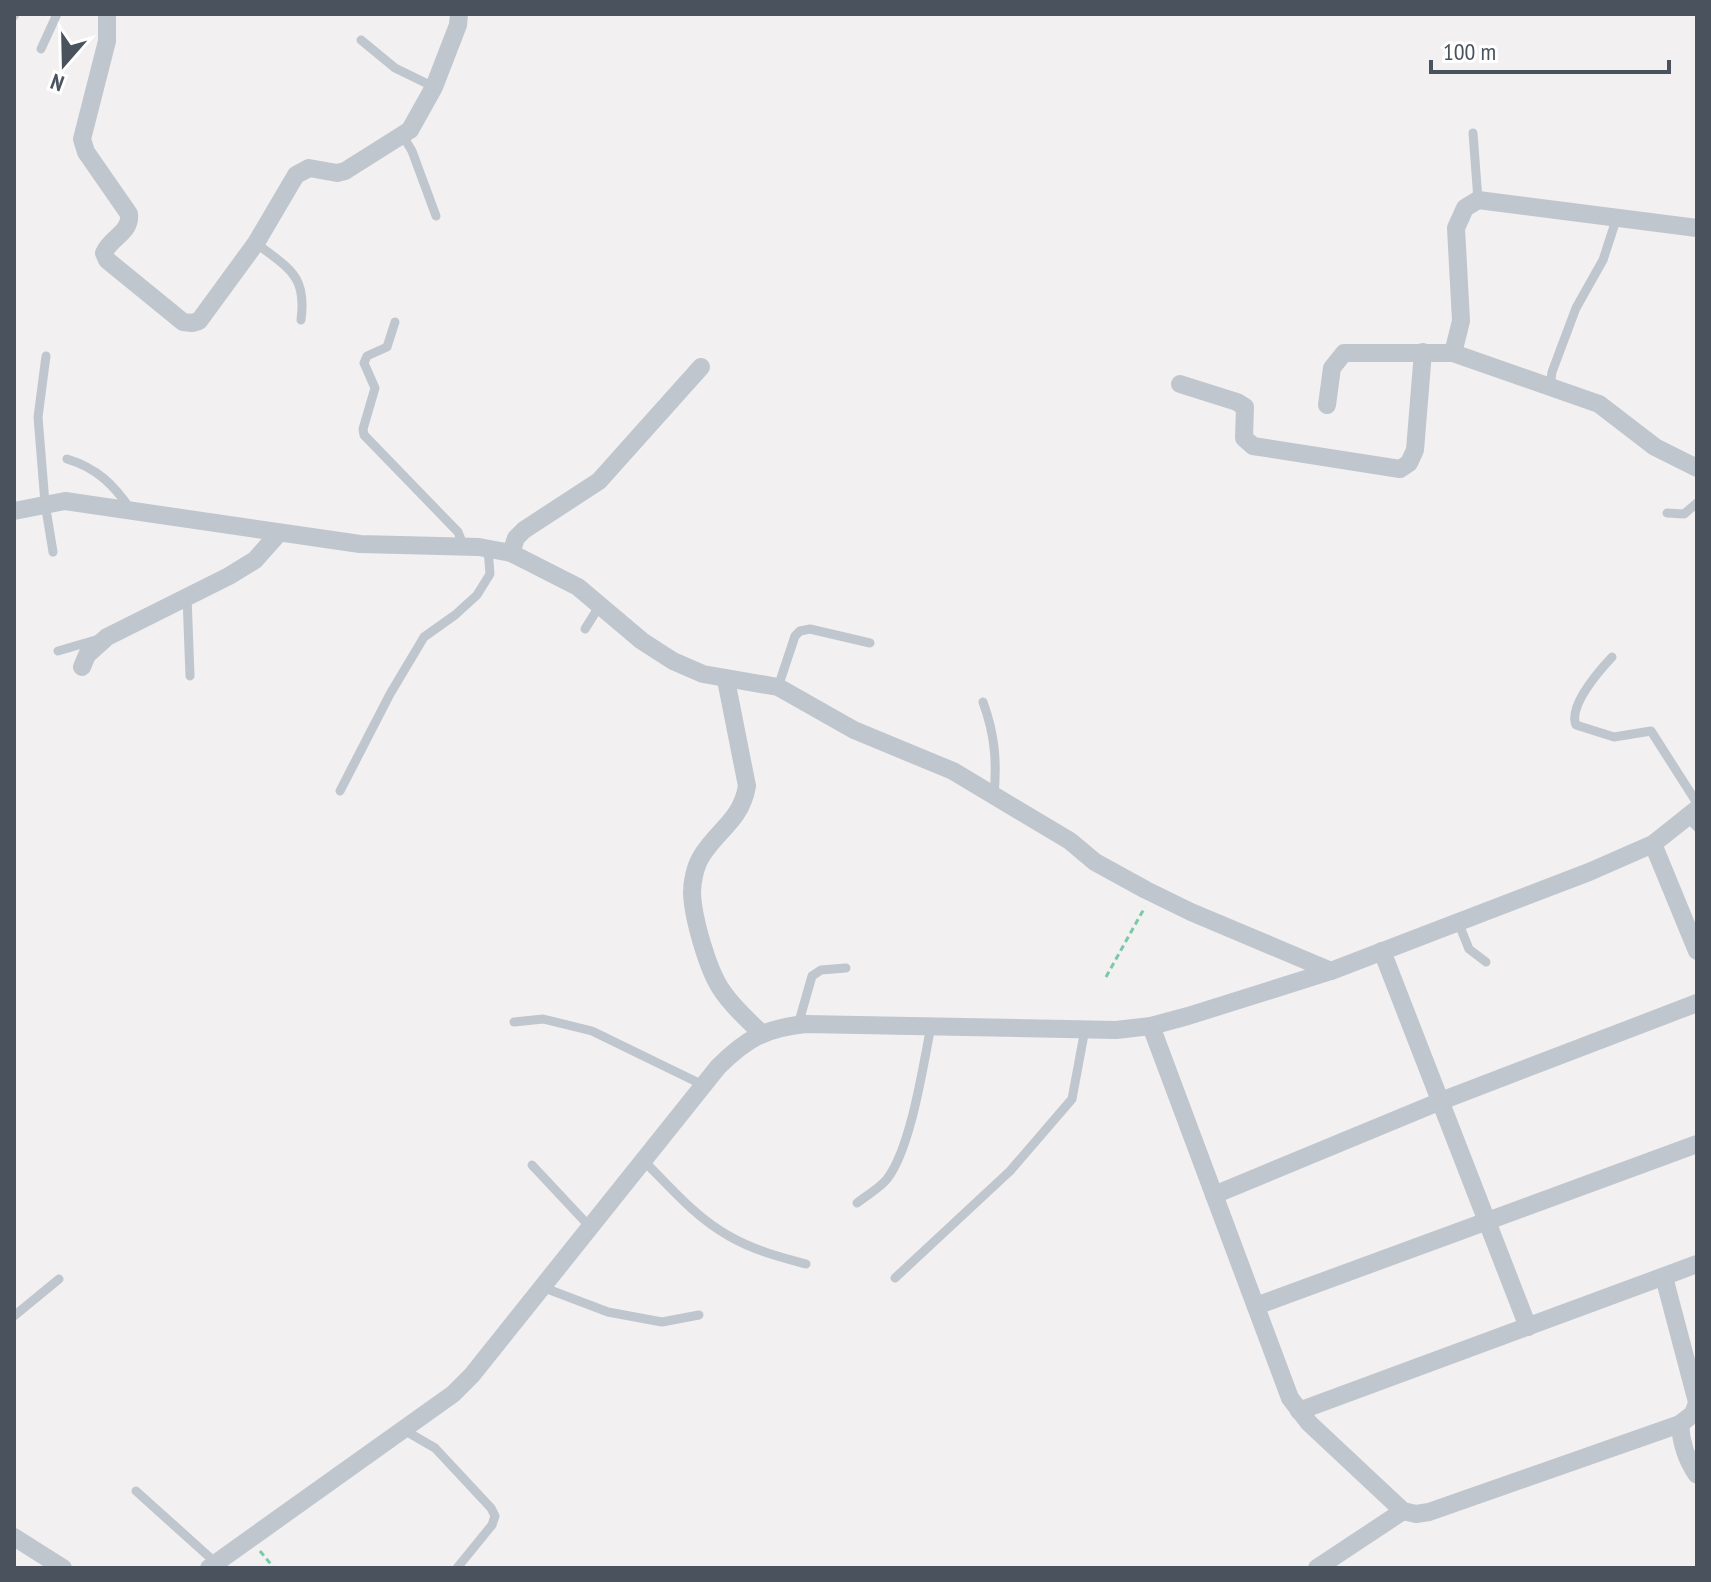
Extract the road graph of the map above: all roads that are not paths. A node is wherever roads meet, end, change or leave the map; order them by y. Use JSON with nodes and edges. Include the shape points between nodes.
{"nodes":[{"id":1,"x":57,"y":14,"type":"edge"},
{"id":2,"x":107,"y":14,"type":"edge"},
{"id":3,"x":459,"y":14,"type":"edge"},
{"id":4,"x":361,"y":40,"type":"dead end"},
{"id":5,"x":41,"y":49,"type":"dead end"},
{"id":6,"x":434,"y":87,"type":"junction"},
{"id":7,"x":1473,"y":133,"type":"dead end"},
{"id":8,"x":403,"y":136,"type":"junction"},
{"id":9,"x":1478,"y":200,"type":"junction"},
{"id":10,"x":436,"y":216,"type":"dead end"},
{"id":11,"x":1617,"y":217,"type":"junction"},
{"id":12,"x":1697,"y":228,"type":"edge"},
{"id":13,"x":256,"y":243,"type":"junction"},
{"id":14,"x":301,"y":320,"type":"dead end"},
{"id":15,"x":395,"y":322,"type":"dead end"},
{"id":16,"x":1423,"y":352,"type":"junction"},
{"id":17,"x":1453,"y":353,"type":"junction"},
{"id":18,"x":46,"y":356,"type":"dead end"},
{"id":19,"x":701,"y":367,"type":"dead end"},
{"id":20,"x":1180,"y":384,"type":"dead end"},
{"id":21,"x":1550,"y":387,"type":"junction"},
{"id":22,"x":1327,"y":405,"type":"dead end"},
{"id":23,"x":67,"y":459,"type":"dead end"},
{"id":24,"x":1697,"y":468,"type":"edge"},
{"id":25,"x":45,"y":503,"type":"junction"},
{"id":26,"x":1697,"y":503,"type":"edge"},
{"id":27,"x":131,"y":510,"type":"junction"},
{"id":28,"x":14,"y":511,"type":"edge"},
{"id":29,"x":1667,"y":513,"type":"dead end"},
{"id":30,"x":279,"y":533,"type":"junction"},
{"id":31,"x":464,"y":547,"type":"junction"},
{"id":32,"x":488,"y":549,"type":"junction"},
{"id":33,"x":53,"y":552,"type":"dead end"},
{"id":34,"x":511,"y":553,"type":"junction"},
{"id":35,"x":187,"y":596,"type":"junction"},
{"id":36,"x":600,"y":605,"type":"junction"},
{"id":37,"x":585,"y":629,"type":"dead end"},
{"id":38,"x":107,"y":637,"type":"junction"},
{"id":39,"x":870,"y":643,"type":"dead end"},
{"id":40,"x":58,"y":651,"type":"dead end"},
{"id":41,"x":1612,"y":657,"type":"dead end"},
{"id":42,"x":82,"y":667,"type":"dead end"},
{"id":43,"x":190,"y":676,"type":"dead end"},
{"id":44,"x":726,"y":680,"type":"junction"},
{"id":45,"x":778,"y":687,"type":"junction"},
{"id":46,"x":983,"y":702,"type":"dead end"},
{"id":47,"x":340,"y":791,"type":"dead end"},
{"id":48,"x":994,"y":796,"type":"junction"},
{"id":49,"x":1695,"y":814,"type":"edge"},
{"id":50,"x":1653,"y":844,"type":"junction"},
{"id":51,"x":1458,"y":922,"type":"junction"},
{"id":52,"x":1382,"y":951,"type":"junction"},
{"id":53,"x":1697,"y":951,"type":"edge"},
{"id":54,"x":1486,"y":962,"type":"dead end"},
{"id":55,"x":846,"y":968,"type":"dead end"},
{"id":56,"x":1331,"y":971,"type":"junction"},
{"id":57,"x":1697,"y":1003,"type":"edge"},
{"id":58,"x":514,"y":1022,"type":"dead end"},
{"id":59,"x":798,"y":1025,"type":"junction"},
{"id":60,"x":931,"y":1026,"type":"junction"},
{"id":61,"x":1151,"y":1026,"type":"junction"},
{"id":62,"x":1085,"y":1029,"type":"junction"},
{"id":63,"x":761,"y":1033,"type":"junction"},
{"id":64,"x":703,"y":1085,"type":"junction"},
{"id":65,"x":1441,"y":1101,"type":"junction"},
{"id":66,"x":1697,"y":1144,"type":"edge"},
{"id":67,"x":643,"y":1160,"type":"junction"},
{"id":68,"x":532,"y":1165,"type":"dead end"},
{"id":69,"x":1214,"y":1195,"type":"junction"},
{"id":70,"x":857,"y":1203,"type":"dead end"},
{"id":71,"x":1487,"y":1220,"type":"junction"},
{"id":72,"x":590,"y":1227,"type":"junction"},
{"id":73,"x":806,"y":1264,"type":"dead end"},
{"id":74,"x":1697,"y":1264,"type":"edge"},
{"id":75,"x":1664,"y":1277,"type":"junction"},
{"id":76,"x":895,"y":1278,"type":"dead end"},
{"id":77,"x":59,"y":1279,"type":"dead end"},
{"id":78,"x":542,"y":1287,"type":"junction"},
{"id":79,"x":1256,"y":1306,"type":"junction"},
{"id":80,"x":699,"y":1315,"type":"dead end"},
{"id":81,"x":14,"y":1316,"type":"edge"},
{"id":82,"x":1528,"y":1327,"type":"junction"},
{"id":83,"x":1697,"y":1403,"type":"edge"},
{"id":84,"x":1299,"y":1411,"type":"junction"},
{"id":85,"x":1680,"y":1424,"type":"junction"},
{"id":86,"x":404,"y":1430,"type":"junction"},
{"id":87,"x":1697,"y":1475,"type":"edge"},
{"id":88,"x":136,"y":1491,"type":"dead end"},
{"id":89,"x":1403,"y":1511,"type":"junction"},
{"id":90,"x":14,"y":1537,"type":"edge"},
{"id":91,"x":213,"y":1566,"type":"edge"},
{"id":92,"x":63,"y":1568,"type":"edge"},
{"id":93,"x":457,"y":1568,"type":"edge"},
{"id":94,"x":1317,"y":1568,"type":"edge"}],
"edges":[{"from":1,"to":5,"type":"lane"},
{"from":2,"to":13,"type":"street","via":[[107,41],[82,139],[129,214],[127,229],[104,253],[107,260],[183,322],[192,323],[199,321]]},
{"from":3,"to":6,"type":"street"},
{"from":4,"to":6,"type":"lane","via":[[395,68]]},
{"from":6,"to":8,"type":"street"},
{"from":7,"to":9,"type":"lane"},
{"from":8,"to":10,"type":"lane"},
{"from":8,"to":13,"type":"street","via":[[345,171],[302,170]]},
{"from":9,"to":11,"type":"street"},
{"from":9,"to":17,"type":"street","via":[[1465,208],[1456,228],[1461,321]]},
{"from":11,"to":12,"type":"street"},
{"from":11,"to":21,"type":"lane","via":[[1603,260],[1576,308]]},
{"from":13,"to":14,"type":"lane","via":[[296,278],[303,291]]},
{"from":15,"to":31,"type":"lane","via":[[387,347],[367,356],[364,363],[375,388],[364,435],[458,532]]},
{"from":16,"to":17,"type":"street"},
{"from":16,"to":20,"type":"street","via":[[1418,438],[1409,463],[1400,469],[1253,446],[1244,438],[1245,407]]},
{"from":16,"to":22,"type":"street","via":[[1344,353],[1332,368]]},
{"from":17,"to":21,"type":"street"},
{"from":18,"to":25,"type":"lane","via":[[38,417]]},
{"from":19,"to":34,"type":"street","via":[[599,481],[524,530]]},
{"from":21,"to":24,"type":"street","via":[[1609,409],[1655,447]]},
{"from":23,"to":27,"type":"lane","via":[[96,471]]},
{"from":25,"to":27,"type":"street"},
{"from":25,"to":28,"type":"street"},
{"from":25,"to":33,"type":"lane"},
{"from":26,"to":29,"type":"lane","via":[[1684,514]]},
{"from":27,"to":30,"type":"street"},
{"from":30,"to":31,"type":"street","via":[[360,544]]},
{"from":30,"to":35,"type":"street","via":[[255,560]]},
{"from":31,"to":32,"type":"street"},
{"from":32,"to":34,"type":"street"},
{"from":32,"to":47,"type":"lane","via":[[490,574],[477,595],[424,637]]},
{"from":34,"to":36,"type":"street","via":[[566,579]]},
{"from":35,"to":38,"type":"street"},
{"from":35,"to":43,"type":"lane"},
{"from":36,"to":37,"type":"lane"},
{"from":36,"to":44,"type":"street","via":[[658,652]]},
{"from":38,"to":40,"type":"lane"},
{"from":38,"to":42,"type":"street"},
{"from":39,"to":45,"type":"lane","via":[[800,631]]},
{"from":41,"to":49,"type":"lane","via":[[1591,681],[1573,721],[1614,737],[1651,731]]},
{"from":44,"to":45,"type":"street"},
{"from":44,"to":63,"type":"street","via":[[747,786],[738,813],[701,856],[692,890],[714,978]]},
{"from":45,"to":48,"type":"street","via":[[854,730],[953,771]]},
{"from":46,"to":48,"type":"lane","via":[[997,752]]},
{"from":48,"to":56,"type":"street","via":[[1152,893]]},
{"from":49,"to":50,"type":"street"},
{"from":50,"to":51,"type":"street"},
{"from":50,"to":53,"type":"street"},
{"from":51,"to":52,"type":"street"},
{"from":51,"to":54,"type":"lane","via":[[1469,949]]},
{"from":52,"to":56,"type":"street"},
{"from":52,"to":65,"type":"street"},
{"from":55,"to":59,"type":"lane","via":[[812,976]]},
{"from":56,"to":61,"type":"street"},
{"from":57,"to":65,"type":"street"},
{"from":58,"to":64,"type":"lane","via":[[543,1019],[592,1031]]},
{"from":59,"to":60,"type":"street"},
{"from":59,"to":63,"type":"street"},
{"from":60,"to":62,"type":"street"},
{"from":60,"to":70,"type":"lane","via":[[910,1126],[895,1164],[887,1180]]},
{"from":61,"to":62,"type":"street"},
{"from":61,"to":69,"type":"street"},
{"from":62,"to":76,"type":"lane","via":[[1072,1099],[1010,1171]]},
{"from":63,"to":64,"type":"street","via":[[739,1046]]},
{"from":64,"to":67,"type":"street"},
{"from":65,"to":69,"type":"street"},
{"from":65,"to":71,"type":"street"},
{"from":66,"to":71,"type":"street"},
{"from":67,"to":72,"type":"street"},
{"from":67,"to":73,"type":"lane","via":[[694,1211],[728,1236]]},
{"from":68,"to":72,"type":"lane"},
{"from":69,"to":79,"type":"street"},
{"from":71,"to":79,"type":"street"},
{"from":71,"to":82,"type":"street"},
{"from":72,"to":78,"type":"street"},
{"from":74,"to":75,"type":"street"},
{"from":75,"to":82,"type":"street"},
{"from":75,"to":83,"type":"street"},
{"from":77,"to":81,"type":"lane"},
{"from":78,"to":80,"type":"lane","via":[[608,1312],[662,1322]]},
{"from":78,"to":86,"type":"street","via":[[472,1375]]},
{"from":79,"to":84,"type":"street"},
{"from":82,"to":84,"type":"street"},
{"from":83,"to":85,"type":"street"},
{"from":84,"to":89,"type":"street"},
{"from":85,"to":87,"type":"street","via":[[1686,1457]]},
{"from":85,"to":89,"type":"street","via":[[1429,1512]]},
{"from":86,"to":91,"type":"street"},
{"from":86,"to":93,"type":"lane","via":[[435,1448],[495,1516]]},
{"from":88,"to":91,"type":"lane"},
{"from":89,"to":94,"type":"street"},
{"from":90,"to":92,"type":"street"}]}
